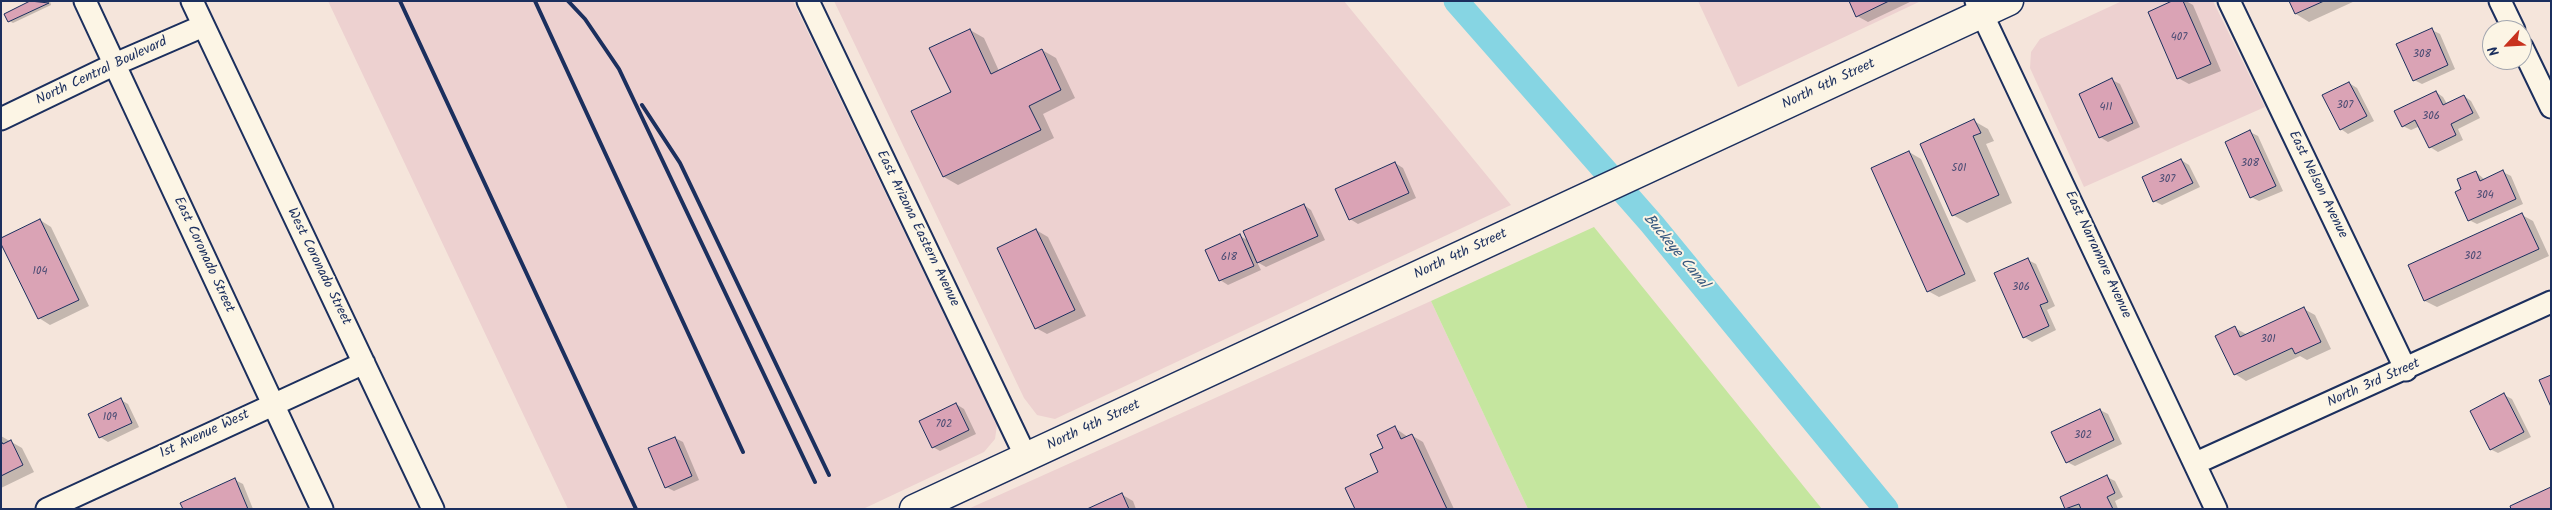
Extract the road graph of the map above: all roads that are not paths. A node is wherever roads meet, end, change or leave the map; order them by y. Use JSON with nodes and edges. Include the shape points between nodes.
{"nodes":[{"id":1,"x":84,"y":1,"type":"edge"},
{"id":2,"x":192,"y":1,"type":"edge"},
{"id":3,"x":808,"y":1,"type":"edge"},
{"id":4,"x":2009,"y":1,"type":"edge"},
{"id":5,"x":2229,"y":1,"type":"edge"},
{"id":6,"x":2500,"y":1,"type":"edge"},
{"id":7,"x":1979,"y":7,"type":"edge"},
{"id":8,"x":2509,"y":20,"type":"edge"},
{"id":9,"x":202,"y":26,"type":"junction"},
{"id":10,"x":113,"y":65,"type":"junction"},
{"id":11,"x":2532,"y":68,"type":"edge"},
{"id":12,"x":2551,"y":108,"type":"edge"},
{"id":13,"x":1,"y":119,"type":"edge"},
{"id":14,"x":2551,"y":302,"type":"edge"},
{"id":15,"x":364,"y":363,"type":"junction"},
{"id":16,"x":2406,"y":370,"type":"junction"},
{"id":17,"x":274,"y":403,"type":"junction"},
{"id":18,"x":1026,"y":457,"type":"junction"},
{"id":19,"x":2196,"y":464,"type":"junction"},
{"id":20,"x":47,"y":509,"type":"edge"},
{"id":21,"x":322,"y":509,"type":"edge"},
{"id":22,"x":433,"y":509,"type":"edge"},
{"id":23,"x":914,"y":509,"type":"edge"},
{"id":24,"x":2216,"y":509,"type":"edge"}],
"edges":[{"from":1,"to":10,"type":"street","name":"East Coronado Street"},
{"from":2,"to":9,"type":"street"},
{"from":3,"to":18,"type":"street","name":"East Arizona Eastern Avenue"},
{"from":4,"to":7,"type":"street","name":"North 4th Street"},
{"from":5,"to":16,"type":"street","name":"East Nelson Avenue"},
{"from":6,"to":8,"type":"street"},
{"from":7,"to":18,"type":"street","name":"North 4th Street","via":[[1639,172]]},
{"from":7,"to":19,"type":"street","name":"East Narramore Avenue"},
{"from":9,"to":10,"type":"street","name":"North Central Boulevard"},
{"from":9,"to":15,"type":"street","name":"West Coronado Street"},
{"from":10,"to":13,"type":"street","name":"North Central Boulevard"},
{"from":10,"to":17,"type":"street","name":"East Coronado Street"},
{"from":11,"to":12,"type":"street"},
{"from":14,"to":16,"type":"street","name":"North 3rd Street"},
{"from":15,"to":17,"type":"street","name":"1st Avenue West"},
{"from":15,"to":22,"type":"street","name":"West Coronado Street"},
{"from":16,"to":19,"type":"street","name":"North 3rd Street"},
{"from":17,"to":20,"type":"street","name":"1st Avenue West"},
{"from":17,"to":21,"type":"street","name":"East Coronado Street"},
{"from":18,"to":23,"type":"street","name":"North 4th Street"},
{"from":19,"to":24,"type":"street","name":"East Narramore Avenue"}]}
